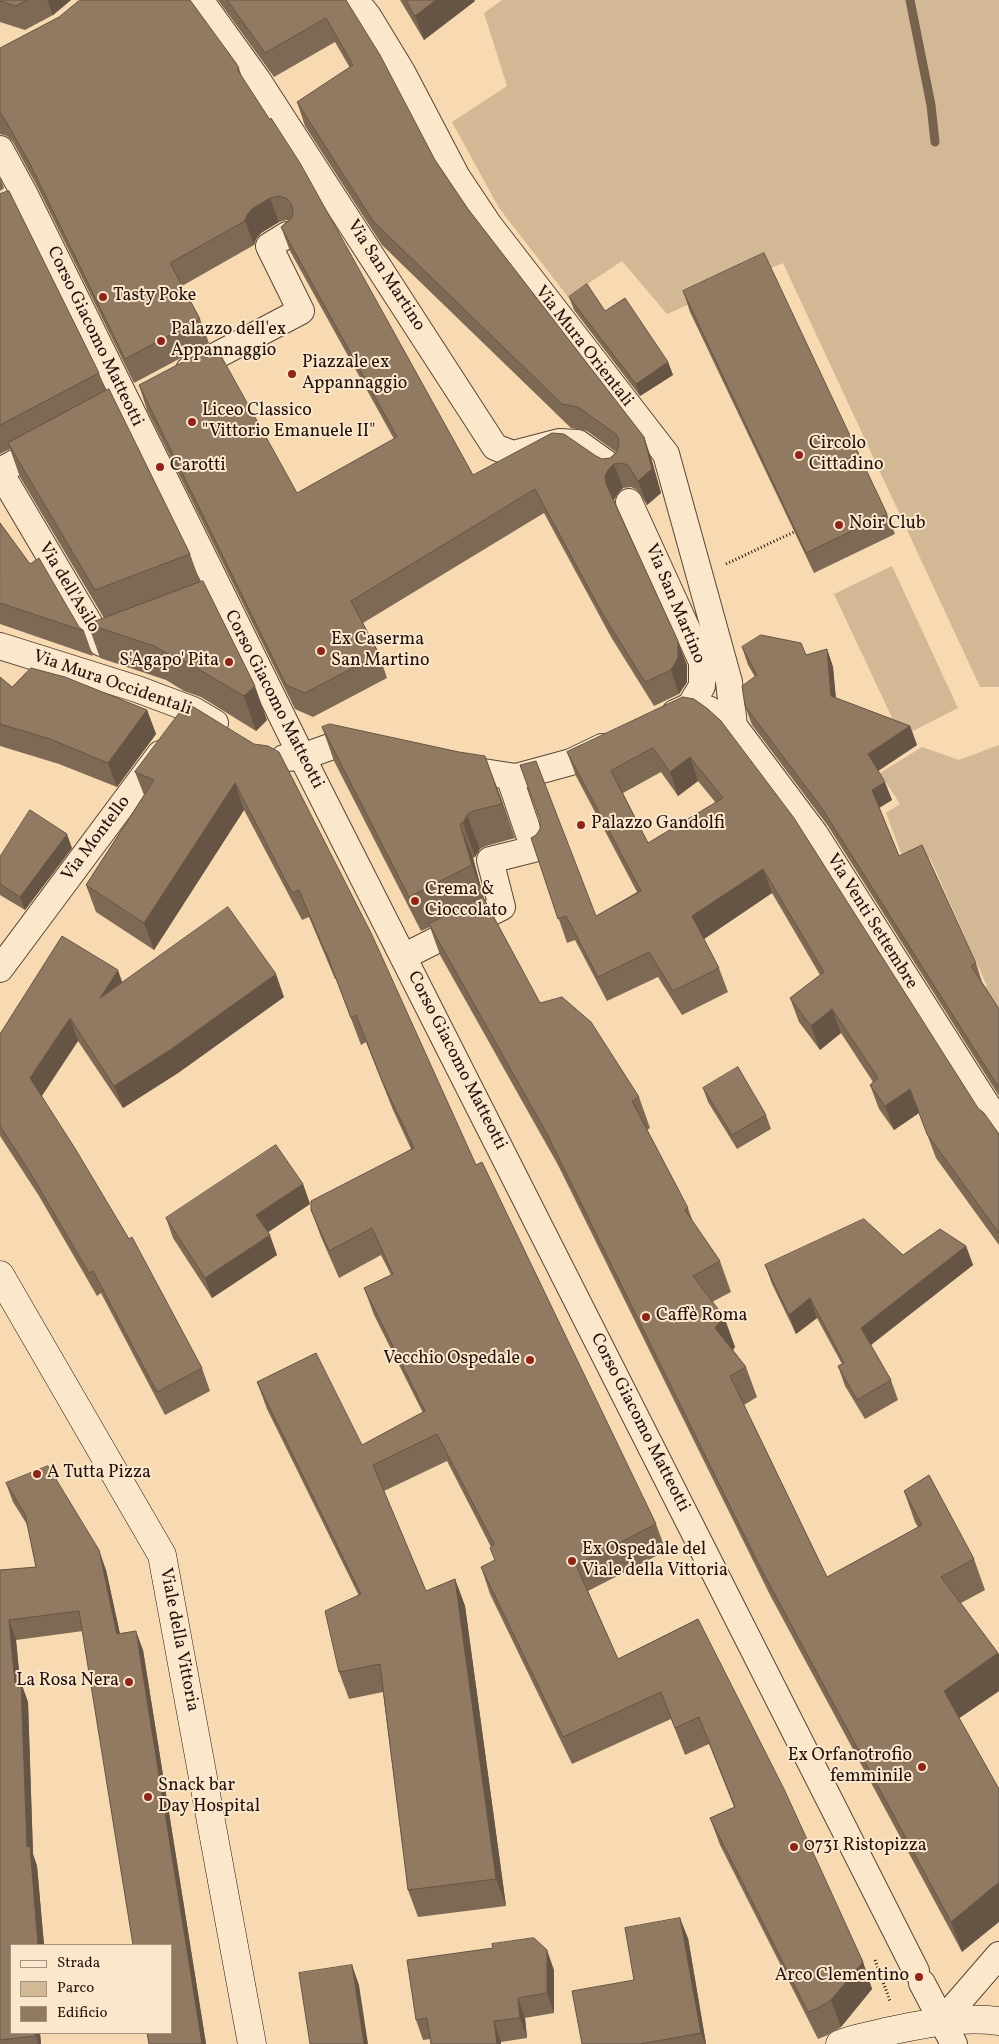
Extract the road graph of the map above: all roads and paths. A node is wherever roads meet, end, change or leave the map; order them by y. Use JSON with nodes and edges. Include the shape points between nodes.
{"nodes":[{"id":1,"x":200,"y":0,"type":"edge"},
{"id":2,"x":355,"y":0,"type":"edge"},
{"id":3,"x":0,"y":149,"type":"edge"},
{"id":4,"x":25,"y":195,"type":"junction"},
{"id":5,"x":0,"y":207,"type":"edge"},
{"id":6,"x":288,"y":235,"type":"edge"},
{"id":7,"x":118,"y":408,"type":"junction"},
{"id":8,"x":68,"y":435,"type":"edge"},
{"id":9,"x":613,"y":468,"type":"edge"},
{"id":10,"x":0,"y":472,"type":"edge"},
{"id":11,"x":629,"y":502,"type":"dead end"},
{"id":12,"x":794,"y":532,"type":"edge"},
{"id":13,"x":701,"y":576,"type":"junction"},
{"id":14,"x":129,"y":633,"type":"edge"},
{"id":15,"x":0,"y":646,"type":"edge"},
{"id":16,"x":690,"y":706,"type":"junction"},
{"id":17,"x":194,"y":710,"type":"junction"},
{"id":18,"x":656,"y":722,"type":"edge"},
{"id":19,"x":734,"y":726,"type":"junction"},
{"id":20,"x":237,"y":737,"type":"edge"},
{"id":21,"x":622,"y":738,"type":"edge"},
{"id":22,"x":260,"y":751,"type":"edge"},
{"id":23,"x":389,"y":753,"type":"edge"},
{"id":24,"x":302,"y":757,"type":"junction"},
{"id":25,"x":436,"y":764,"type":"edge"},
{"id":26,"x":509,"y":776,"type":"junction"},
{"id":27,"x":403,"y":957,"type":"junction"},
{"id":28,"x":0,"y":969,"type":"edge"},
{"id":29,"x":999,"y":1124,"type":"edge"},
{"id":30,"x":0,"y":1275,"type":"edge"},
{"id":31,"x":999,"y":1955,"type":"edge"},
{"id":32,"x":999,"y":2021,"type":"edge"},
{"id":33,"x":948,"y":2032,"type":"edge"},
{"id":34,"x":252,"y":2044,"type":"edge"},
{"id":35,"x":840,"y":2044,"type":"edge"}],
"edges":[{"from":1,"to":9,"type":"street","name":"Via San Martino","via":[[257,79],[333,212],[494,447],[513,454],[559,442],[578,443]]},
{"from":2,"to":13,"type":"street","name":"Via Mura Orientali","via":[[397,64],[457,177],[489,225],[666,454]]},
{"from":3,"to":4,"type":"street","name":"Corso Giacomo Matteotti"},
{"from":4,"to":5,"type":"street"},
{"from":4,"to":7,"type":"street","name":"Corso Giacomo Matteotti"},
{"from":6,"to":7,"type":"street","via":[[268,246],[301,311]]},
{"from":7,"to":24,"type":"street","name":"Corso Giacomo Matteotti","via":[[212,600]]},
{"from":8,"to":10,"type":"street"},
{"from":10,"to":14,"type":"street","name":"Via dell'Asilo","via":[[101,643]]},
{"from":11,"to":16,"type":"street","name":"Via San Martino","via":[[702,662],[702,686]]},
{"from":12,"to":13,"type":"path"},
{"from":13,"to":19,"type":"street","name":"Via Mura Orientali","via":[[729,682]]},
{"from":15,"to":17,"type":"street","name":"Via Mura Occidentali"},
{"from":16,"to":18,"type":"street"},
{"from":16,"to":19,"type":"street","via":[[708,709]]},
{"from":17,"to":20,"type":"street","name":"Via Mura Occidentali"},
{"from":17,"to":28,"type":"street","name":"Via Montello"},
{"from":19,"to":29,"type":"street","name":"Via Venti Settembre","via":[[815,834]]},
{"from":21,"to":26,"type":"street","via":[[571,762],[516,777]]},
{"from":22,"to":24,"type":"street","via":[[272,758]]},
{"from":23,"to":24,"type":"street","via":[[341,743]]},
{"from":24,"to":27,"type":"street","name":"Corso Giacomo Matteotti"},
{"from":25,"to":26,"type":"street"},
{"from":26,"to":27,"type":"street","via":[[534,849],[490,860],[502,907]]},
{"from":27,"to":33,"type":"street","name":"Corso Giacomo Matteotti"},
{"from":30,"to":34,"type":"main road","name":"Viale della Vittoria","via":[[162,1555]]},
{"from":31,"to":33,"type":"street"},
{"from":32,"to":33,"type":"main road","via":[[982,2019]]},
{"from":33,"to":35,"type":"main road","via":[[894,2030]]}]}
